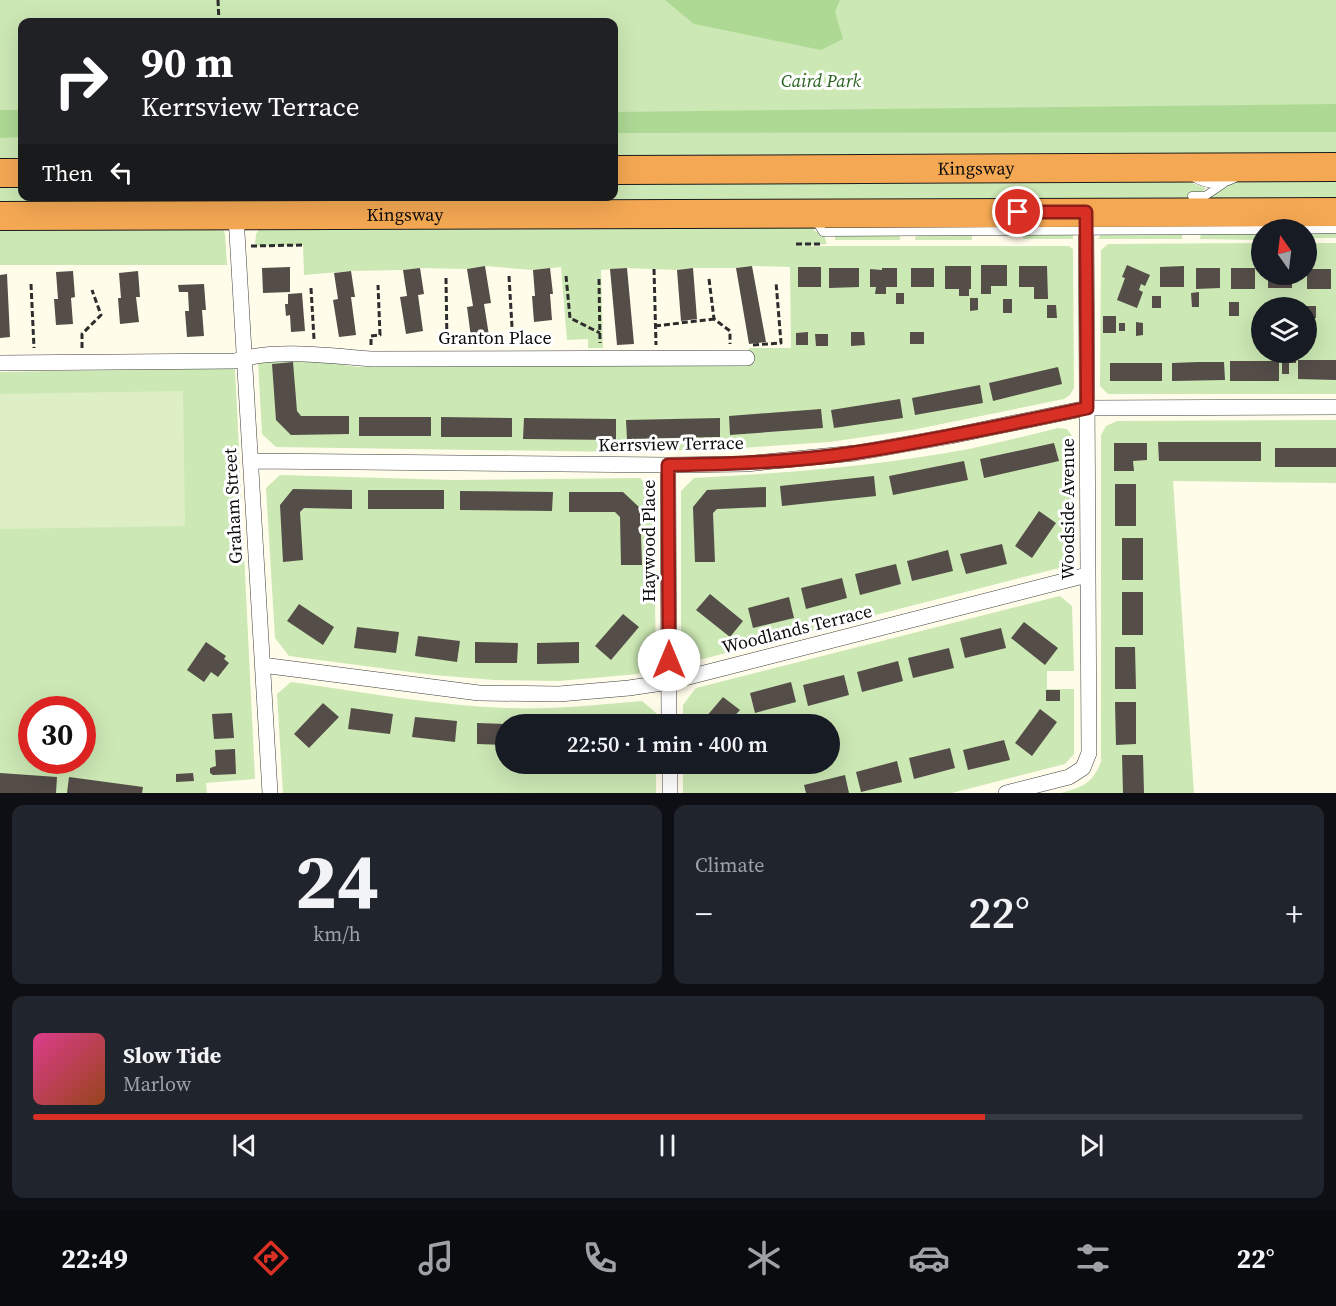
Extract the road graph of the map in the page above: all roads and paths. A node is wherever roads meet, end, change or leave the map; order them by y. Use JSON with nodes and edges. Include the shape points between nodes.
{"nodes":[{"id":1,"x":218,"y":0,"type":"edge"},
{"id":2,"x":219,"y":18,"type":"edge"},
{"id":3,"x":1176,"y":168,"type":"junction"},
{"id":4,"x":1251,"y":168,"type":"junction"},
{"id":5,"x":1336,"y":168,"type":"edge"},
{"id":6,"x":618,"y":170,"type":"edge"},
{"id":7,"x":0,"y":173,"type":"edge"},
{"id":8,"x":18,"y":173,"type":"edge"},
{"id":9,"x":1224,"y":184,"type":"junction"},
{"id":10,"x":1192,"y":196,"type":"dead end"},
{"id":11,"x":1336,"y":212,"type":"edge"},
{"id":12,"x":0,"y":216,"type":"edge"},
{"id":13,"x":236,"y":216,"type":"junction"},
{"id":14,"x":1087,"y":221,"type":"junction"},
{"id":15,"x":1166,"y":221,"type":"junction"},
{"id":16,"x":1251,"y":229,"type":"edge"},
{"id":17,"x":1317,"y":229,"type":"edge"},
{"id":18,"x":1336,"y":229,"type":"edge"},
{"id":19,"x":303,"y":245,"type":"dead end"},
{"id":20,"x":238,"y":246,"type":"junction"},
{"id":21,"x":654,"y":269,"type":"dead end"},
{"id":22,"x":509,"y":276,"type":"dead end"},
{"id":23,"x":566,"y":276,"type":"dead end"},
{"id":24,"x":446,"y":278,"type":"dead end"},
{"id":25,"x":599,"y":279,"type":"dead end"},
{"id":26,"x":710,"y":279,"type":"dead end"},
{"id":27,"x":776,"y":282,"type":"dead end"},
{"id":28,"x":31,"y":284,"type":"dead end"},
{"id":29,"x":378,"y":285,"type":"dead end"},
{"id":30,"x":311,"y":288,"type":"dead end"},
{"id":31,"x":92,"y":290,"type":"dead end"},
{"id":32,"x":714,"y":319,"type":"junction"},
{"id":33,"x":655,"y":326,"type":"junction"},
{"id":34,"x":600,"y":333,"type":"junction"},
{"id":35,"x":316,"y":354,"type":"junction"},
{"id":36,"x":656,"y":357,"type":"junction"},
{"id":37,"x":243,"y":358,"type":"junction"},
{"id":38,"x":447,"y":358,"type":"junction"},
{"id":39,"x":514,"y":358,"type":"junction"},
{"id":40,"x":600,"y":358,"type":"junction"},
{"id":41,"x":730,"y":358,"type":"junction"},
{"id":42,"x":747,"y":358,"type":"dead end"},
{"id":43,"x":371,"y":359,"type":"junction"},
{"id":44,"x":82,"y":361,"type":"junction"},
{"id":45,"x":35,"y":362,"type":"junction"},
{"id":46,"x":0,"y":363,"type":"edge"},
{"id":47,"x":1336,"y":407,"type":"edge"},
{"id":48,"x":1087,"y":408,"type":"junction"},
{"id":49,"x":250,"y":461,"type":"junction"},
{"id":50,"x":668,"y":465,"type":"junction"},
{"id":51,"x":1087,"y":575,"type":"junction"},
{"id":52,"x":262,"y":665,"type":"junction"},
{"id":53,"x":669,"y":682,"type":"junction"},
{"id":54,"x":669,"y":714,"type":"edge"},
{"id":55,"x":670,"y":774,"type":"edge"},
{"id":56,"x":270,"y":793,"type":"edge"},
{"id":57,"x":670,"y":793,"type":"edge"},
{"id":58,"x":1006,"y":793,"type":"edge"}],
"edges":[{"from":1,"to":2,"type":"path"},
{"from":3,"to":4,"type":"highway","name":"Kingsway"},
{"from":3,"to":6,"type":"highway","name":"Kingsway"},
{"from":3,"to":9,"type":"lane","via":[[1205,184]]},
{"from":4,"to":5,"type":"highway","name":"Kingsway"},
{"from":4,"to":9,"type":"lane"},
{"from":7,"to":8,"type":"highway"},
{"from":9,"to":10,"type":"lane","via":[[1205,196]]},
{"from":11,"to":15,"type":"highway","name":"Kingsway"},
{"from":12,"to":13,"type":"highway","name":"Kingsway"},
{"from":13,"to":14,"type":"highway","name":"Kingsway","via":[[810,213]]},
{"from":13,"to":20,"type":"street","name":"Graham Street"},
{"from":14,"to":15,"type":"highway","name":"Kingsway"},
{"from":14,"to":48,"type":"street","name":"Woodside Avenue"},
{"from":15,"to":16,"type":"lane","name":"Kingsway"},
{"from":17,"to":18,"type":"lane"},
{"from":19,"to":20,"type":"path"},
{"from":20,"to":37,"type":"street","name":"Graham Street"},
{"from":21,"to":33,"type":"path"},
{"from":22,"to":39,"type":"path"},
{"from":23,"to":34,"type":"path","via":[[570,318]]},
{"from":24,"to":38,"type":"path"},
{"from":25,"to":34,"type":"path"},
{"from":26,"to":32,"type":"path"},
{"from":27,"to":41,"type":"path","via":[[781,343],[739,346]]},
{"from":28,"to":45,"type":"path"},
{"from":29,"to":43,"type":"path","via":[[380,334],[370,336]]},
{"from":30,"to":35,"type":"path","via":[[314,339],[319,339]]},
{"from":31,"to":44,"type":"path","via":[[101,315],[82,334]]},
{"from":32,"to":33,"type":"path"},
{"from":32,"to":41,"type":"path","via":[[730,331]]},
{"from":33,"to":36,"type":"path"},
{"from":34,"to":40,"type":"path"},
{"from":35,"to":37,"type":"street","name":"Granton Place"},
{"from":35,"to":43,"type":"street","name":"Granton Place"},
{"from":36,"to":40,"type":"street","name":"Granton Place"},
{"from":36,"to":41,"type":"street","name":"Granton Place"},
{"from":37,"to":44,"type":"street","name":"Granton Place"},
{"from":37,"to":49,"type":"street","name":"Graham Street"},
{"from":38,"to":39,"type":"street","name":"Granton Place"},
{"from":38,"to":43,"type":"street","name":"Granton Place"},
{"from":39,"to":40,"type":"street","name":"Granton Place"},
{"from":41,"to":42,"type":"street","name":"Granton Place"},
{"from":44,"to":45,"type":"street","name":"Granton Place"},
{"from":45,"to":46,"type":"street","name":"Granton Place"},
{"from":47,"to":48,"type":"street","name":"Kerrsview Terrace"},
{"from":48,"to":50,"type":"street","name":"Kerrsview Terrace","via":[[856,453],[745,464]]},
{"from":48,"to":51,"type":"street","name":"Woodside Avenue"},
{"from":49,"to":50,"type":"street","name":"Kerrsview Terrace"},
{"from":49,"to":52,"type":"street","name":"Graham Street"},
{"from":50,"to":53,"type":"street","name":"Haywood Place"},
{"from":51,"to":53,"type":"street","name":"Woodlands Terrace"},
{"from":51,"to":58,"type":"street","name":"Woodside Avenue","via":[[1089,753],[1083,768],[1069,777]]},
{"from":52,"to":53,"type":"street","name":"Woodlands Terrace","via":[[479,693],[559,694]]},
{"from":52,"to":56,"type":"street","name":"Graham Street"},
{"from":53,"to":54,"type":"street","name":"Haywood Place"},
{"from":55,"to":57,"type":"street"}]}
